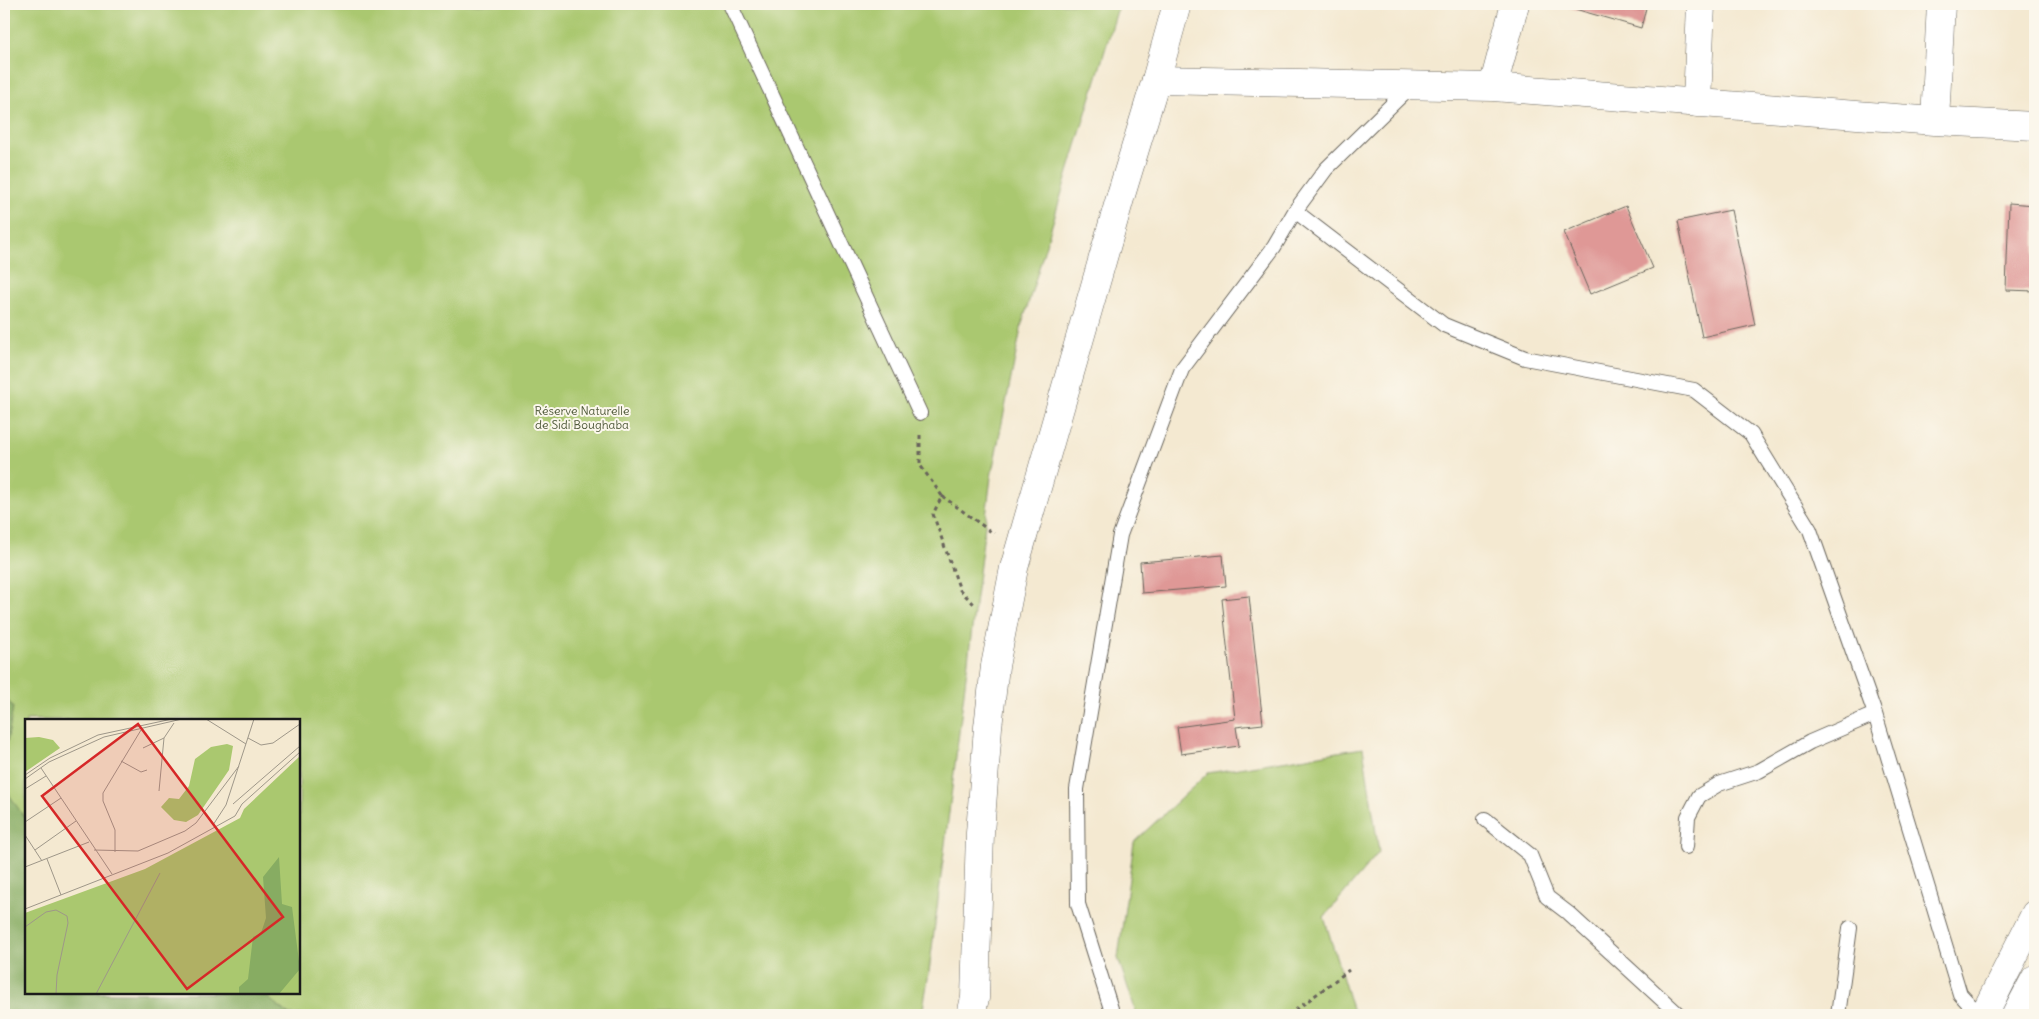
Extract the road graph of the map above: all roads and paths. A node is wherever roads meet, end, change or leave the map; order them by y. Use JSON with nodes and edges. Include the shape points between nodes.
{"nodes":[{"id":1,"x":730,"y":4,"type":"edge"},
{"id":2,"x":1177,"y":4,"type":"edge"},
{"id":3,"x":1515,"y":4,"type":"edge"},
{"id":4,"x":1701,"y":4,"type":"edge"},
{"id":5,"x":1941,"y":4,"type":"edge"},
{"id":6,"x":1156,"y":80,"type":"junction"},
{"id":7,"x":1413,"y":85,"type":"junction"},
{"id":8,"x":1493,"y":87,"type":"junction"},
{"id":9,"x":1697,"y":103,"type":"junction"},
{"id":10,"x":1935,"y":121,"type":"junction"},
{"id":11,"x":2035,"y":126,"type":"edge"},
{"id":12,"x":1296,"y":212,"type":"junction"},
{"id":13,"x":920,"y":413,"type":"joint"},
{"id":14,"x":942,"y":496,"type":"junction"},
{"id":15,"x":1019,"y":552,"type":"junction"},
{"id":16,"x":1002,"y":631,"type":"junction"},
{"id":17,"x":1875,"y":714,"type":"junction"},
{"id":18,"x":1485,"y":819,"type":"dead end"},
{"id":19,"x":1686,"y":847,"type":"dead end"},
{"id":20,"x":2035,"y":914,"type":"edge"},
{"id":21,"x":1850,"y":928,"type":"dead end"},
{"id":22,"x":1349,"y":970,"type":"dead end"},
{"id":23,"x":2035,"y":979,"type":"edge"},
{"id":24,"x":975,"y":1010,"type":"edge"},
{"id":25,"x":1985,"y":1013,"type":"edge"},
{"id":26,"x":1113,"y":1015,"type":"edge"},
{"id":27,"x":1289,"y":1015,"type":"edge"},
{"id":28,"x":1679,"y":1015,"type":"edge"},
{"id":29,"x":1838,"y":1015,"type":"edge"},
{"id":30,"x":2016,"y":1015,"type":"edge"}],
"edges":[{"from":1,"to":13,"type":"lane"},
{"from":2,"to":6,"type":"street"},
{"from":3,"to":8,"type":"street"},
{"from":4,"to":9,"type":"street"},
{"from":5,"to":10,"type":"street"},
{"from":6,"to":7,"type":"street"},
{"from":6,"to":15,"type":"street"},
{"from":7,"to":8,"type":"street"},
{"from":7,"to":12,"type":"lane","via":[[1326,169]]},
{"from":8,"to":9,"type":"street"},
{"from":9,"to":10,"type":"street"},
{"from":10,"to":11,"type":"street"},
{"from":12,"to":17,"type":"lane","via":[[1444,325],[1525,358],[1694,390],[1752,434],[1810,530]]},
{"from":12,"to":26,"type":"lane","via":[[1274,247],[1182,369],[1120,535],[1077,789],[1078,904]]},
{"from":13,"to":14,"type":"path","via":[[920,465]]},
{"from":14,"to":15,"type":"path"},
{"from":14,"to":16,"type":"path","via":[[933,514],[960,590]]},
{"from":15,"to":16,"type":"street"},
{"from":16,"to":24,"type":"street","via":[[989,718],[980,833]]},
{"from":17,"to":19,"type":"lane","via":[[1810,742],[1759,771],[1719,784],[1699,796],[1688,817]]},
{"from":17,"to":25,"type":"lane","via":[[1960,994],[1971,1006]]},
{"from":18,"to":28,"type":"lane","via":[[1530,855],[1546,897],[1568,913]]},
{"from":20,"to":25,"type":"street"},
{"from":21,"to":29,"type":"lane"},
{"from":22,"to":27,"type":"path"},
{"from":23,"to":30,"type":"street"}]}
